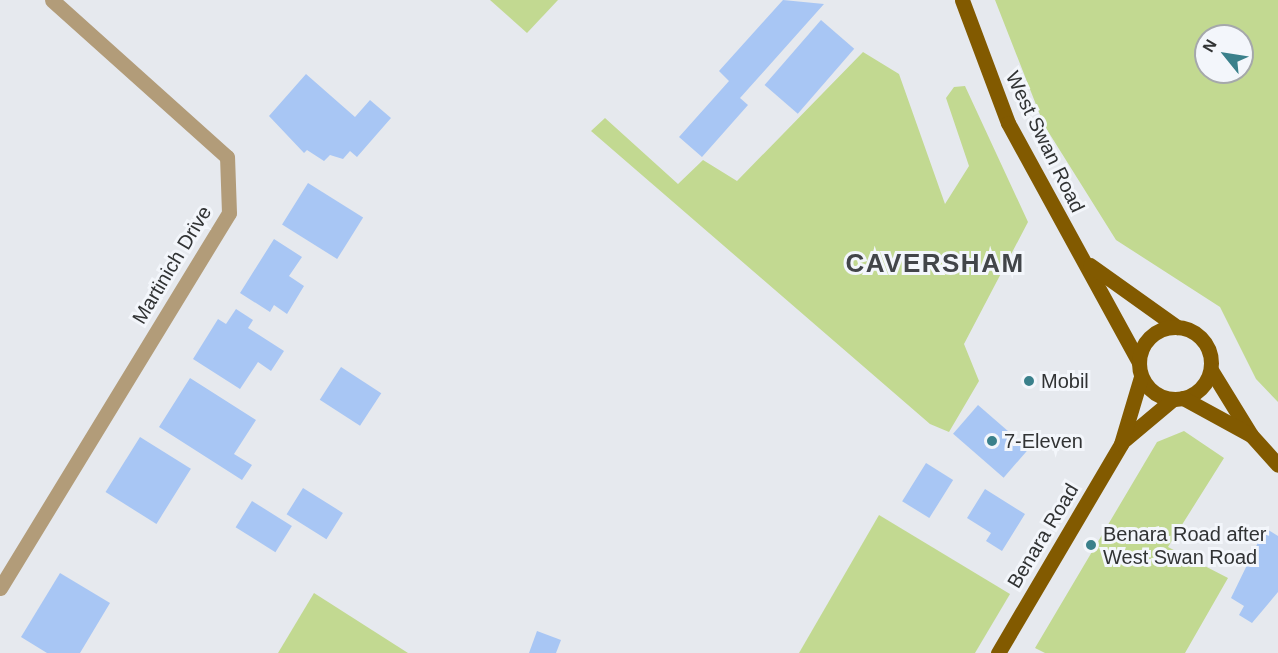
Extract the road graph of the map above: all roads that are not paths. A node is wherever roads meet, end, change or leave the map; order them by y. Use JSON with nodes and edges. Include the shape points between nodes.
{"nodes":[{"id":1,"x":52,"y":0,"type":"edge"},
{"id":2,"x":962,"y":0,"type":"edge"},
{"id":3,"x":1088,"y":263,"type":"junction"},
{"id":4,"x":1177,"y":327,"type":"junction"},
{"id":5,"x":1140,"y":369,"type":"junction"},
{"id":6,"x":1211,"y":370,"type":"junction"},
{"id":7,"x":1178,"y":399,"type":"junction"},
{"id":8,"x":1251,"y":435,"type":"junction"},
{"id":9,"x":1123,"y":441,"type":"junction"},
{"id":10,"x":1278,"y":465,"type":"edge"},
{"id":11,"x":0,"y":588,"type":"edge"},
{"id":12,"x":998,"y":653,"type":"edge"}],
"edges":[{"from":1,"to":11,"type":"street","name":"Martinich Drive","via":[[227,157],[229,213]]},
{"from":2,"to":3,"type":"main road","name":"West Swan Road","via":[[1008,123]]},
{"from":3,"to":4,"type":"main road","name":"West Swan Road"},
{"from":3,"to":5,"type":"main road","name":"West Swan Road"},
{"from":4,"to":5,"type":"main road","via":[[1148,339]]},
{"from":4,"to":6,"type":"main road","via":[[1205,343]]},
{"from":5,"to":7,"type":"main road","via":[[1156,394]]},
{"from":5,"to":9,"type":"main road","name":"Benara Road"},
{"from":6,"to":7,"type":"main road","via":[[1203,387]]},
{"from":6,"to":8,"type":"main road"},
{"from":7,"to":8,"type":"main road"},
{"from":7,"to":9,"type":"main road","name":"Benara Road"},
{"from":8,"to":10,"type":"main road"},
{"from":9,"to":12,"type":"main road","name":"Benara Road"}]}
